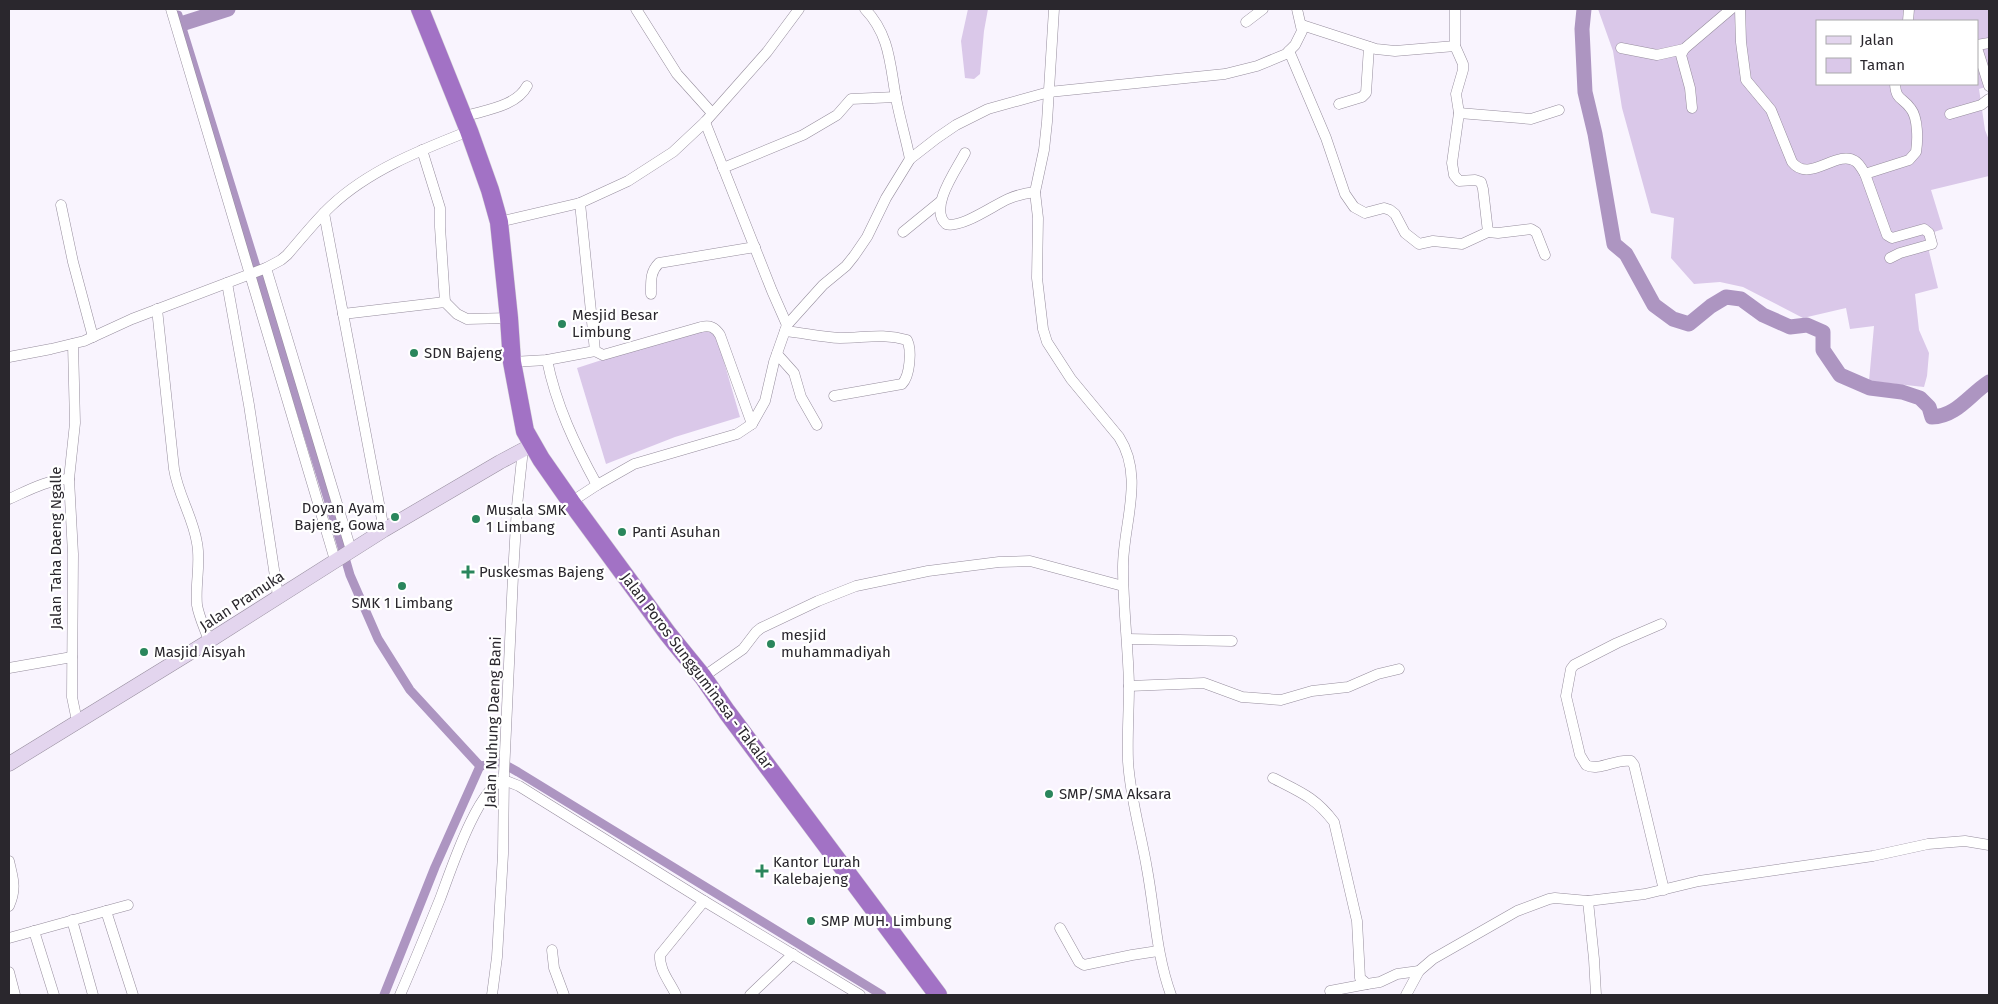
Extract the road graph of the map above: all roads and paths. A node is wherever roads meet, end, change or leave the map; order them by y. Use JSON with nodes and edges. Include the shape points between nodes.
{"nodes":[{"id":1,"x":171,"y":9,"type":"edge"},
{"id":2,"x":420,"y":9,"type":"edge"},
{"id":3,"x":636,"y":9,"type":"edge"},
{"id":4,"x":799,"y":9,"type":"edge"},
{"id":5,"x":865,"y":9,"type":"edge"},
{"id":6,"x":1054,"y":9,"type":"edge"},
{"id":7,"x":1263,"y":9,"type":"edge"},
{"id":8,"x":1298,"y":9,"type":"edge"},
{"id":9,"x":1455,"y":9,"type":"edge"},
{"id":10,"x":1731,"y":9,"type":"edge"},
{"id":11,"x":1740,"y":9,"type":"edge"},
{"id":12,"x":1246,"y":22,"type":"dead end"},
{"id":13,"x":1302,"y":25,"type":"junction"},
{"id":14,"x":1368,"y":46,"type":"junction"},
{"id":15,"x":1455,"y":46,"type":"junction"},
{"id":16,"x":1621,"y":48,"type":"dead end"},
{"id":17,"x":1684,"y":50,"type":"junction"},
{"id":18,"x":1978,"y":50,"type":"edge"},
{"id":19,"x":1289,"y":51,"type":"junction"},
{"id":20,"x":1895,"y":85,"type":"edge"},
{"id":21,"x":527,"y":86,"type":"dead end"},
{"id":22,"x":1989,"y":86,"type":"edge"},
{"id":23,"x":1049,"y":92,"type":"junction"},
{"id":24,"x":896,"y":97,"type":"junction"},
{"id":25,"x":1989,"y":99,"type":"edge"},
{"id":26,"x":1339,"y":104,"type":"dead end"},
{"id":27,"x":1692,"y":108,"type":"dead end"},
{"id":28,"x":1559,"y":110,"type":"dead end"},
{"id":29,"x":712,"y":112,"type":"junction"},
{"id":30,"x":1459,"y":113,"type":"junction"},
{"id":31,"x":1950,"y":114,"type":"dead end"},
{"id":32,"x":705,"y":122,"type":"junction"},
{"id":33,"x":466,"y":124,"type":"junction"},
{"id":34,"x":422,"y":150,"type":"junction"},
{"id":35,"x":965,"y":153,"type":"dead end"},
{"id":36,"x":910,"y":159,"type":"junction"},
{"id":37,"x":723,"y":168,"type":"junction"},
{"id":38,"x":1865,"y":174,"type":"junction"},
{"id":39,"x":1036,"y":192,"type":"junction"},
{"id":40,"x":941,"y":201,"type":"junction"},
{"id":41,"x":580,"y":203,"type":"junction"},
{"id":42,"x":61,"y":205,"type":"dead end"},
{"id":43,"x":324,"y":213,"type":"junction"},
{"id":44,"x":499,"y":222,"type":"junction"},
{"id":45,"x":903,"y":232,"type":"dead end"},
{"id":46,"x":1488,"y":232,"type":"junction"},
{"id":47,"x":755,"y":247,"type":"junction"},
{"id":48,"x":1545,"y":255,"type":"dead end"},
{"id":49,"x":1890,"y":258,"type":"dead end"},
{"id":50,"x":258,"y":270,"type":"junction"},
{"id":51,"x":227,"y":283,"type":"junction"},
{"id":52,"x":651,"y":294,"type":"dead end"},
{"id":53,"x":444,"y":302,"type":"junction"},
{"id":54,"x":157,"y":309,"type":"junction"},
{"id":55,"x":343,"y":314,"type":"junction"},
{"id":56,"x":510,"y":318,"type":"junction"},
{"id":57,"x":786,"y":328,"type":"junction"},
{"id":58,"x":93,"y":337,"type":"junction"},
{"id":59,"x":73,"y":344,"type":"junction"},
{"id":60,"x":596,"y":350,"type":"junction"},
{"id":61,"x":777,"y":354,"type":"junction"},
{"id":62,"x":9,"y":357,"type":"edge"},
{"id":63,"x":547,"y":360,"type":"junction"},
{"id":64,"x":512,"y":362,"type":"junction"},
{"id":65,"x":834,"y":396,"type":"dead end"},
{"id":66,"x":752,"y":424,"type":"junction"},
{"id":67,"x":817,"y":425,"type":"dead end"},
{"id":68,"x":527,"y":447,"type":"junction"},
{"id":69,"x":69,"y":479,"type":"junction"},
{"id":70,"x":597,"y":485,"type":"junction"},
{"id":71,"x":9,"y":499,"type":"edge"},
{"id":72,"x":572,"y":502,"type":"junction"},
{"id":73,"x":384,"y":530,"type":"junction"},
{"id":74,"x":343,"y":555,"type":"junction"},
{"id":75,"x":1123,"y":586,"type":"junction"},
{"id":76,"x":278,"y":596,"type":"junction"},
{"id":77,"x":1661,"y":624,"type":"dead end"},
{"id":78,"x":1127,"y":640,"type":"junction"},
{"id":79,"x":209,"y":641,"type":"junction"},
{"id":80,"x":1232,"y":641,"type":"dead end"},
{"id":81,"x":72,"y":657,"type":"junction"},
{"id":82,"x":9,"y":668,"type":"edge"},
{"id":83,"x":1399,"y":669,"type":"dead end"},
{"id":84,"x":703,"y":677,"type":"junction"},
{"id":85,"x":1129,"y":686,"type":"junction"},
{"id":86,"x":77,"y":721,"type":"junction"},
{"id":87,"x":9,"y":764,"type":"edge"},
{"id":88,"x":504,"y":777,"type":"junction"},
{"id":89,"x":1273,"y":778,"type":"dead end"},
{"id":90,"x":1989,"y":845,"type":"edge"},
{"id":91,"x":9,"y":861,"type":"edge"},
{"id":92,"x":1664,"y":890,"type":"junction"},
{"id":93,"x":1588,"y":900,"type":"junction"},
{"id":94,"x":704,"y":902,"type":"junction"},
{"id":95,"x":128,"y":905,"type":"dead end"},
{"id":96,"x":9,"y":906,"type":"edge"},
{"id":97,"x":106,"y":911,"type":"junction"},
{"id":98,"x":72,"y":920,"type":"junction"},
{"id":99,"x":1060,"y":928,"type":"dead end"},
{"id":100,"x":34,"y":930,"type":"junction"},
{"id":101,"x":9,"y":938,"type":"edge"},
{"id":102,"x":552,"y":950,"type":"dead end"},
{"id":103,"x":1158,"y":951,"type":"junction"},
{"id":104,"x":793,"y":954,"type":"junction"},
{"id":105,"x":1418,"y":970,"type":"junction"},
{"id":106,"x":9,"y":972,"type":"edge"},
{"id":107,"x":1367,"y":984,"type":"junction"},
{"id":108,"x":1330,"y":990,"type":"dead end"},
{"id":109,"x":15,"y":995,"type":"edge"},
{"id":110,"x":54,"y":995,"type":"edge"},
{"id":111,"x":93,"y":995,"type":"edge"},
{"id":112,"x":133,"y":995,"type":"edge"},
{"id":113,"x":400,"y":995,"type":"edge"},
{"id":114,"x":492,"y":995,"type":"edge"},
{"id":115,"x":564,"y":995,"type":"edge"},
{"id":116,"x":676,"y":995,"type":"edge"},
{"id":117,"x":750,"y":995,"type":"edge"},
{"id":118,"x":860,"y":995,"type":"edge"},
{"id":119,"x":938,"y":995,"type":"edge"},
{"id":120,"x":1172,"y":995,"type":"edge"},
{"id":121,"x":1406,"y":995,"type":"edge"},
{"id":122,"x":1596,"y":995,"type":"edge"}],
"edges":[{"from":1,"to":50,"type":"street"},
{"from":2,"to":33,"type":"highway","name":"Jalan Poros Sungguminasa - Takalar"},
{"from":3,"to":29,"type":"street","via":[[677,74]]},
{"from":4,"to":29,"type":"street","via":[[771,48]]},
{"from":5,"to":24,"type":"street","via":[[879,26],[890,54]]},
{"from":6,"to":23,"type":"street"},
{"from":7,"to":12,"type":"street"},
{"from":8,"to":13,"type":"street"},
{"from":9,"to":15,"type":"street"},
{"from":10,"to":17,"type":"street"},
{"from":11,"to":38,"type":"street","via":[[1746,80],[1771,110],[1792,162],[1804,170],[1850,159],[1857,162]]},
{"from":13,"to":14,"type":"street"},
{"from":13,"to":19,"type":"street","via":[[1300,37]]},
{"from":14,"to":15,"type":"street","via":[[1395,51]]},
{"from":14,"to":26,"type":"street","via":[[1366,93]]},
{"from":15,"to":30,"type":"street","via":[[1463,64],[1456,94]]},
{"from":16,"to":17,"type":"street","via":[[1657,55]]},
{"from":17,"to":27,"type":"street","via":[[1681,59]]},
{"from":18,"to":22,"type":"street"},
{"from":19,"to":23,"type":"street","via":[[1264,64],[1225,74]]},
{"from":19,"to":46,"type":"street","via":[[1326,138],[1345,194],[1354,207],[1365,213],[1384,208],[1390,210],[1405,234],[1419,244],[1433,241],[1462,244]]},
{"from":20,"to":38,"type":"street","via":[[1898,98],[1915,117],[1916,152],[1909,160]]},
{"from":21,"to":33,"type":"street","via":[[511,102]]},
{"from":23,"to":36,"type":"street","via":[[977,113]]},
{"from":23,"to":39,"type":"street","via":[[1044,150]]},
{"from":24,"to":36,"type":"street"},
{"from":24,"to":37,"type":"street","via":[[850,99],[837,115],[803,135]]},
{"from":25,"to":31,"type":"street","via":[[1981,105]]},
{"from":28,"to":30,"type":"street","via":[[1531,119]]},
{"from":29,"to":32,"type":"street"},
{"from":30,"to":46,"type":"street","via":[[1452,163],[1454,175],[1458,182],[1481,182]]},
{"from":32,"to":37,"type":"street"},
{"from":32,"to":41,"type":"street","via":[[651,168]]},
{"from":33,"to":34,"type":"street"},
{"from":33,"to":44,"type":"highway","name":"Jalan Poros Sungguminasa - Takalar"},
{"from":34,"to":43,"type":"street","via":[[380,171]]},
{"from":34,"to":53,"type":"street","via":[[440,208]]},
{"from":35,"to":40,"type":"street"},
{"from":36,"to":57,"type":"street","via":[[854,256]]},
{"from":37,"to":47,"type":"street"},
{"from":38,"to":49,"type":"street","via":[[1887,235],[1892,238],[1924,229],[1929,233],[1932,244]]},
{"from":39,"to":40,"type":"street","via":[[1012,197],[980,215],[950,226],[941,218]]},
{"from":39,"to":75,"type":"street","via":[[1038,278],[1045,336],[1071,379],[1119,438],[1129,460],[1132,476]]},
{"from":40,"to":45,"type":"street"},
{"from":41,"to":44,"type":"street"},
{"from":41,"to":60,"type":"street"},
{"from":42,"to":58,"type":"street"},
{"from":43,"to":50,"type":"street","via":[[287,255]]},
{"from":43,"to":55,"type":"street"},
{"from":44,"to":56,"type":"highway","name":"Jalan Poros Sungguminasa - Takalar"},
{"from":46,"to":48,"type":"street","via":[[1531,229],[1536,232]]},
{"from":47,"to":52,"type":"street","via":[[659,263],[652,271]]},
{"from":47,"to":57,"type":"street"},
{"from":50,"to":51,"type":"street"},
{"from":50,"to":74,"type":"street"},
{"from":50,"to":74,"type":"street"},
{"from":51,"to":54,"type":"street"},
{"from":51,"to":76,"type":"street"},
{"from":53,"to":55,"type":"street"},
{"from":53,"to":56,"type":"street","via":[[467,319]]},
{"from":54,"to":58,"type":"street"},
{"from":54,"to":79,"type":"street","via":[[174,469],[197,540],[198,613]]},
{"from":55,"to":73,"type":"street"},
{"from":56,"to":64,"type":"highway","name":"Jalan Poros Sungguminasa - Takalar"},
{"from":57,"to":61,"type":"street"},
{"from":57,"to":65,"type":"street","via":[[822,337],[873,335],[907,340],[910,352],[906,379],[902,384]]},
{"from":58,"to":59,"type":"street"},
{"from":59,"to":62,"type":"street"},
{"from":59,"to":69,"type":"street","name":"Jalan Taha Daeng Ngalle","via":[[75,423]]},
{"from":60,"to":63,"type":"street"},
{"from":60,"to":66,"type":"street","via":[[603,355],[708,325],[713,327],[720,335]]},
{"from":61,"to":66,"type":"street","via":[[765,401]]},
{"from":61,"to":67,"type":"street","via":[[794,373]]},
{"from":63,"to":64,"type":"street"},
{"from":63,"to":70,"type":"street","via":[[566,423]]},
{"from":64,"to":68,"type":"highway","name":"Jalan Poros Sungguminasa - Takalar"},
{"from":66,"to":70,"type":"street","via":[[726,438],[634,464]]},
{"from":68,"to":72,"type":"highway","name":"Jalan Poros Sungguminasa - Takalar"},
{"from":68,"to":73,"type":"street","name":"Jalan Pramuka"},
{"from":68,"to":88,"type":"street","name":"Jalan Nuhung Daeng Bani","via":[[516,506]]},
{"from":69,"to":71,"type":"street","via":[[42,483]]},
{"from":69,"to":81,"type":"street","name":"Jalan Taha Daeng Ngalle","via":[[73,554]]},
{"from":70,"to":72,"type":"street"},
{"from":72,"to":84,"type":"highway","name":"Jalan Poros Sungguminasa - Takalar"},
{"from":73,"to":74,"type":"street","name":"Jalan Pramuka"},
{"from":74,"to":76,"type":"street","name":"Jalan Pramuka"},
{"from":75,"to":78,"type":"street"},
{"from":75,"to":84,"type":"street","via":[[1030,561],[999,562],[881,580],[829,596],[761,628],[743,649]]},
{"from":76,"to":79,"type":"street","name":"Jalan Pramuka"},
{"from":77,"to":92,"type":"street","via":[[1574,665],[1566,696],[1580,755],[1586,765],[1594,767],[1622,760],[1631,761],[1634,765]]},
{"from":78,"to":80,"type":"street"},
{"from":78,"to":85,"type":"street"},
{"from":79,"to":86,"type":"street","name":"Jalan Pramuka"},
{"from":81,"to":82,"type":"street"},
{"from":81,"to":86,"type":"street","name":"Jalan Taha Daeng Ngalle","via":[[72,697]]},
{"from":83,"to":85,"type":"street","via":[[1348,687],[1312,691],[1281,700],[1242,696],[1204,683]]},
{"from":84,"to":119,"type":"highway","name":"Jalan Poros Sungguminasa - Takalar"},
{"from":85,"to":103,"type":"street","via":[[1129,772]]},
{"from":86,"to":87,"type":"street","name":"Jalan Pramuka"},
{"from":88,"to":94,"type":"street"},
{"from":88,"to":113,"type":"street","via":[[487,794],[461,843]]},
{"from":88,"to":114,"type":"street","name":"Jalan Nuhung Daeng Bani","via":[[504,854],[498,958]]},
{"from":89,"to":107,"type":"street","via":[[1311,798],[1334,822],[1357,921],[1359,973]]},
{"from":90,"to":92,"type":"street","via":[[1965,841],[1920,845],[1872,856],[1717,878]]},
{"from":91,"to":96,"type":"street","via":[[14,895]]},
{"from":92,"to":93,"type":"street"},
{"from":93,"to":105,"type":"street","via":[[1555,898],[1517,911],[1433,958]]},
{"from":93,"to":122,"type":"street"},
{"from":94,"to":104,"type":"street"},
{"from":94,"to":116,"type":"street","via":[[660,955],[659,961]]},
{"from":95,"to":97,"type":"street"},
{"from":97,"to":98,"type":"street"},
{"from":97,"to":112,"type":"street"},
{"from":98,"to":100,"type":"street"},
{"from":98,"to":111,"type":"street"},
{"from":99,"to":103,"type":"street","via":[[1079,962],[1084,965]]},
{"from":100,"to":101,"type":"street"},
{"from":100,"to":110,"type":"street"},
{"from":102,"to":115,"type":"street","via":[[554,968]]},
{"from":103,"to":120,"type":"street"},
{"from":104,"to":117,"type":"street"},
{"from":104,"to":118,"type":"street"},
{"from":105,"to":107,"type":"street"},
{"from":105,"to":121,"type":"street"},
{"from":106,"to":109,"type":"street"},
{"from":107,"to":108,"type":"street"}]}
